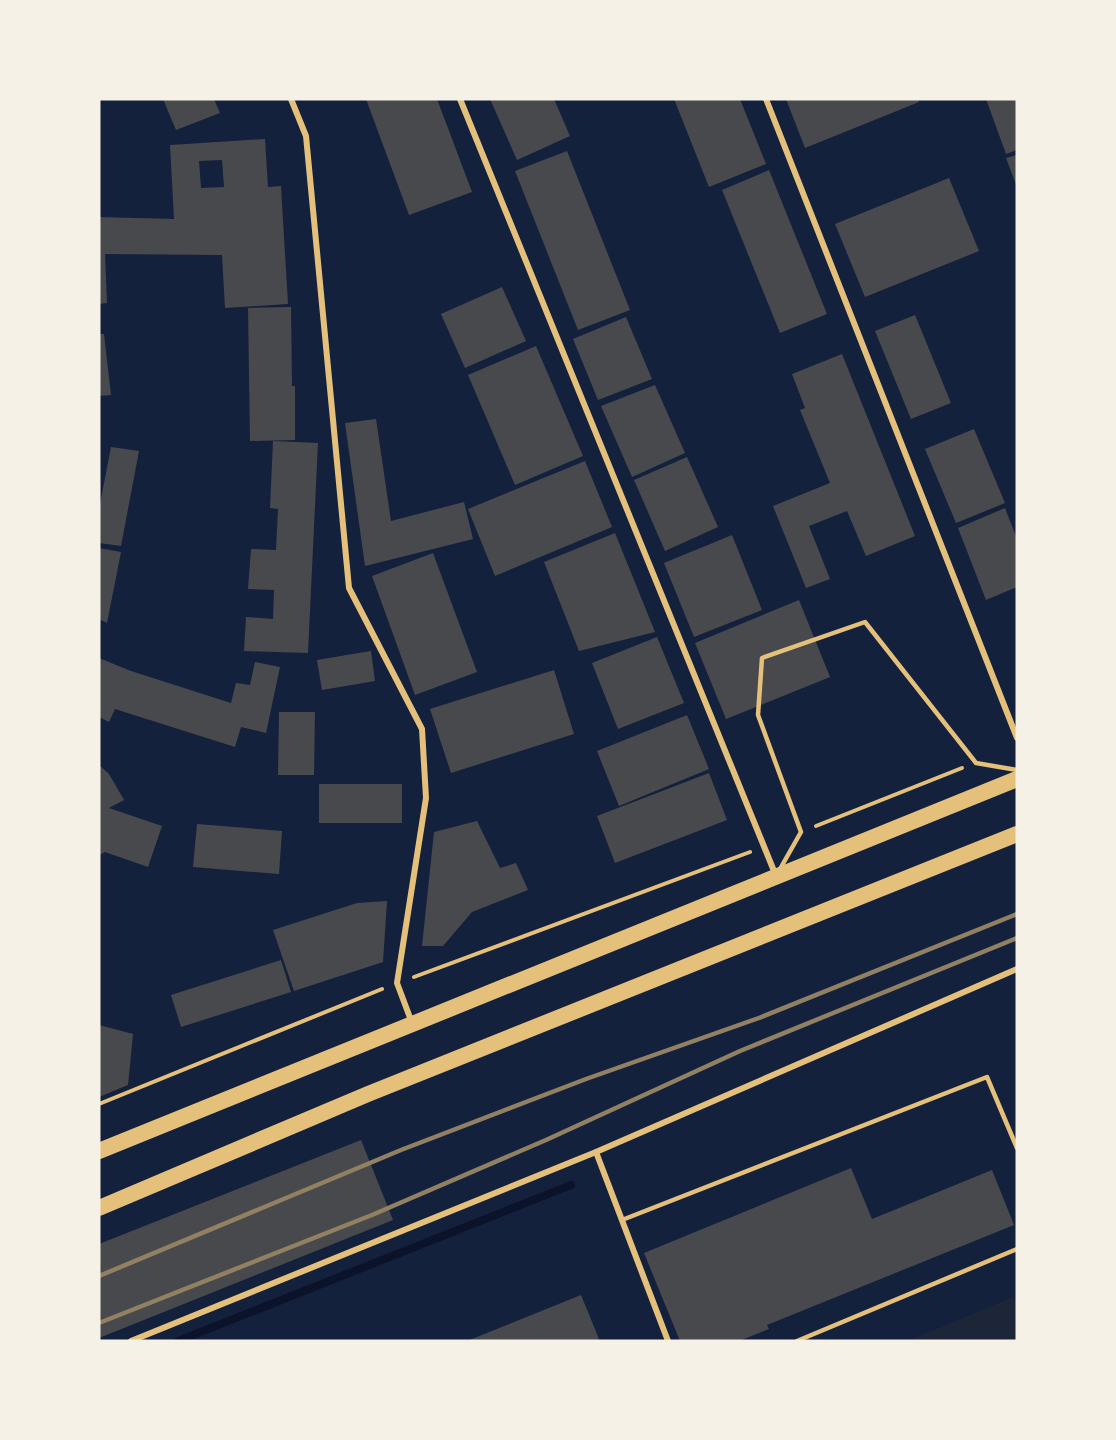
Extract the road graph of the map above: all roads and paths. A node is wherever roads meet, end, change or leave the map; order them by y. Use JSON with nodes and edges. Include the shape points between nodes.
{"nodes":[{"id":1,"x":291,"y":99,"type":"edge"},
{"id":2,"x":460,"y":99,"type":"edge"},
{"id":3,"x":766,"y":99,"type":"edge"},
{"id":4,"x":1017,"y":738,"type":"edge"},
{"id":5,"x":976,"y":763,"type":"junction"},
{"id":6,"x":1017,"y":770,"type":"edge"},
{"id":7,"x":1017,"y":779,"type":"edge"},
{"id":8,"x":801,"y":832,"type":"junction"},
{"id":9,"x":1017,"y":834,"type":"edge"},
{"id":10,"x":764,"y":847,"type":"junction"},
{"id":11,"x":776,"y":876,"type":"junction"},
{"id":12,"x":1017,"y":969,"type":"edge"},
{"id":13,"x":397,"y":983,"type":"junction"},
{"id":14,"x":413,"y":1024,"type":"junction"},
{"id":15,"x":99,"y":1104,"type":"edge"},
{"id":16,"x":1017,"y":1148,"type":"edge"},
{"id":17,"x":99,"y":1151,"type":"edge"},
{"id":18,"x":596,"y":1152,"type":"junction"},
{"id":19,"x":99,"y":1208,"type":"edge"},
{"id":20,"x":622,"y":1220,"type":"junction"},
{"id":21,"x":1017,"y":1249,"type":"edge"},
{"id":22,"x":813,"y":1335,"type":"junction"},
{"id":23,"x":131,"y":1341,"type":"edge"},
{"id":24,"x":668,"y":1341,"type":"edge"},
{"id":25,"x":797,"y":1341,"type":"edge"},
{"id":26,"x":816,"y":1341,"type":"edge"}],
"edges":[{"from":1,"to":13,"type":"street","via":[[306,136],[349,588],[422,729],[426,798]]},
{"from":2,"to":10,"type":"street"},
{"from":3,"to":4,"type":"street"},
{"from":5,"to":6,"type":"lane"},
{"from":5,"to":8,"type":"path"},
{"from":5,"to":8,"type":"lane","via":[[865,622],[762,658],[758,715]]},
{"from":7,"to":11,"type":"highway"},
{"from":8,"to":11,"type":"lane"},
{"from":9,"to":19,"type":"highway","via":[[368,1094]]},
{"from":10,"to":11,"type":"street"},
{"from":10,"to":13,"type":"path"},
{"from":11,"to":14,"type":"highway"},
{"from":12,"to":18,"type":"street"},
{"from":13,"to":14,"type":"street"},
{"from":13,"to":15,"type":"path"},
{"from":14,"to":17,"type":"highway"},
{"from":16,"to":20,"type":"lane","via":[[987,1077]]},
{"from":18,"to":20,"type":"street"},
{"from":18,"to":23,"type":"street"},
{"from":20,"to":24,"type":"street"},
{"from":21,"to":22,"type":"lane"},
{"from":22,"to":25,"type":"lane"},
{"from":22,"to":26,"type":"lane"}]}
